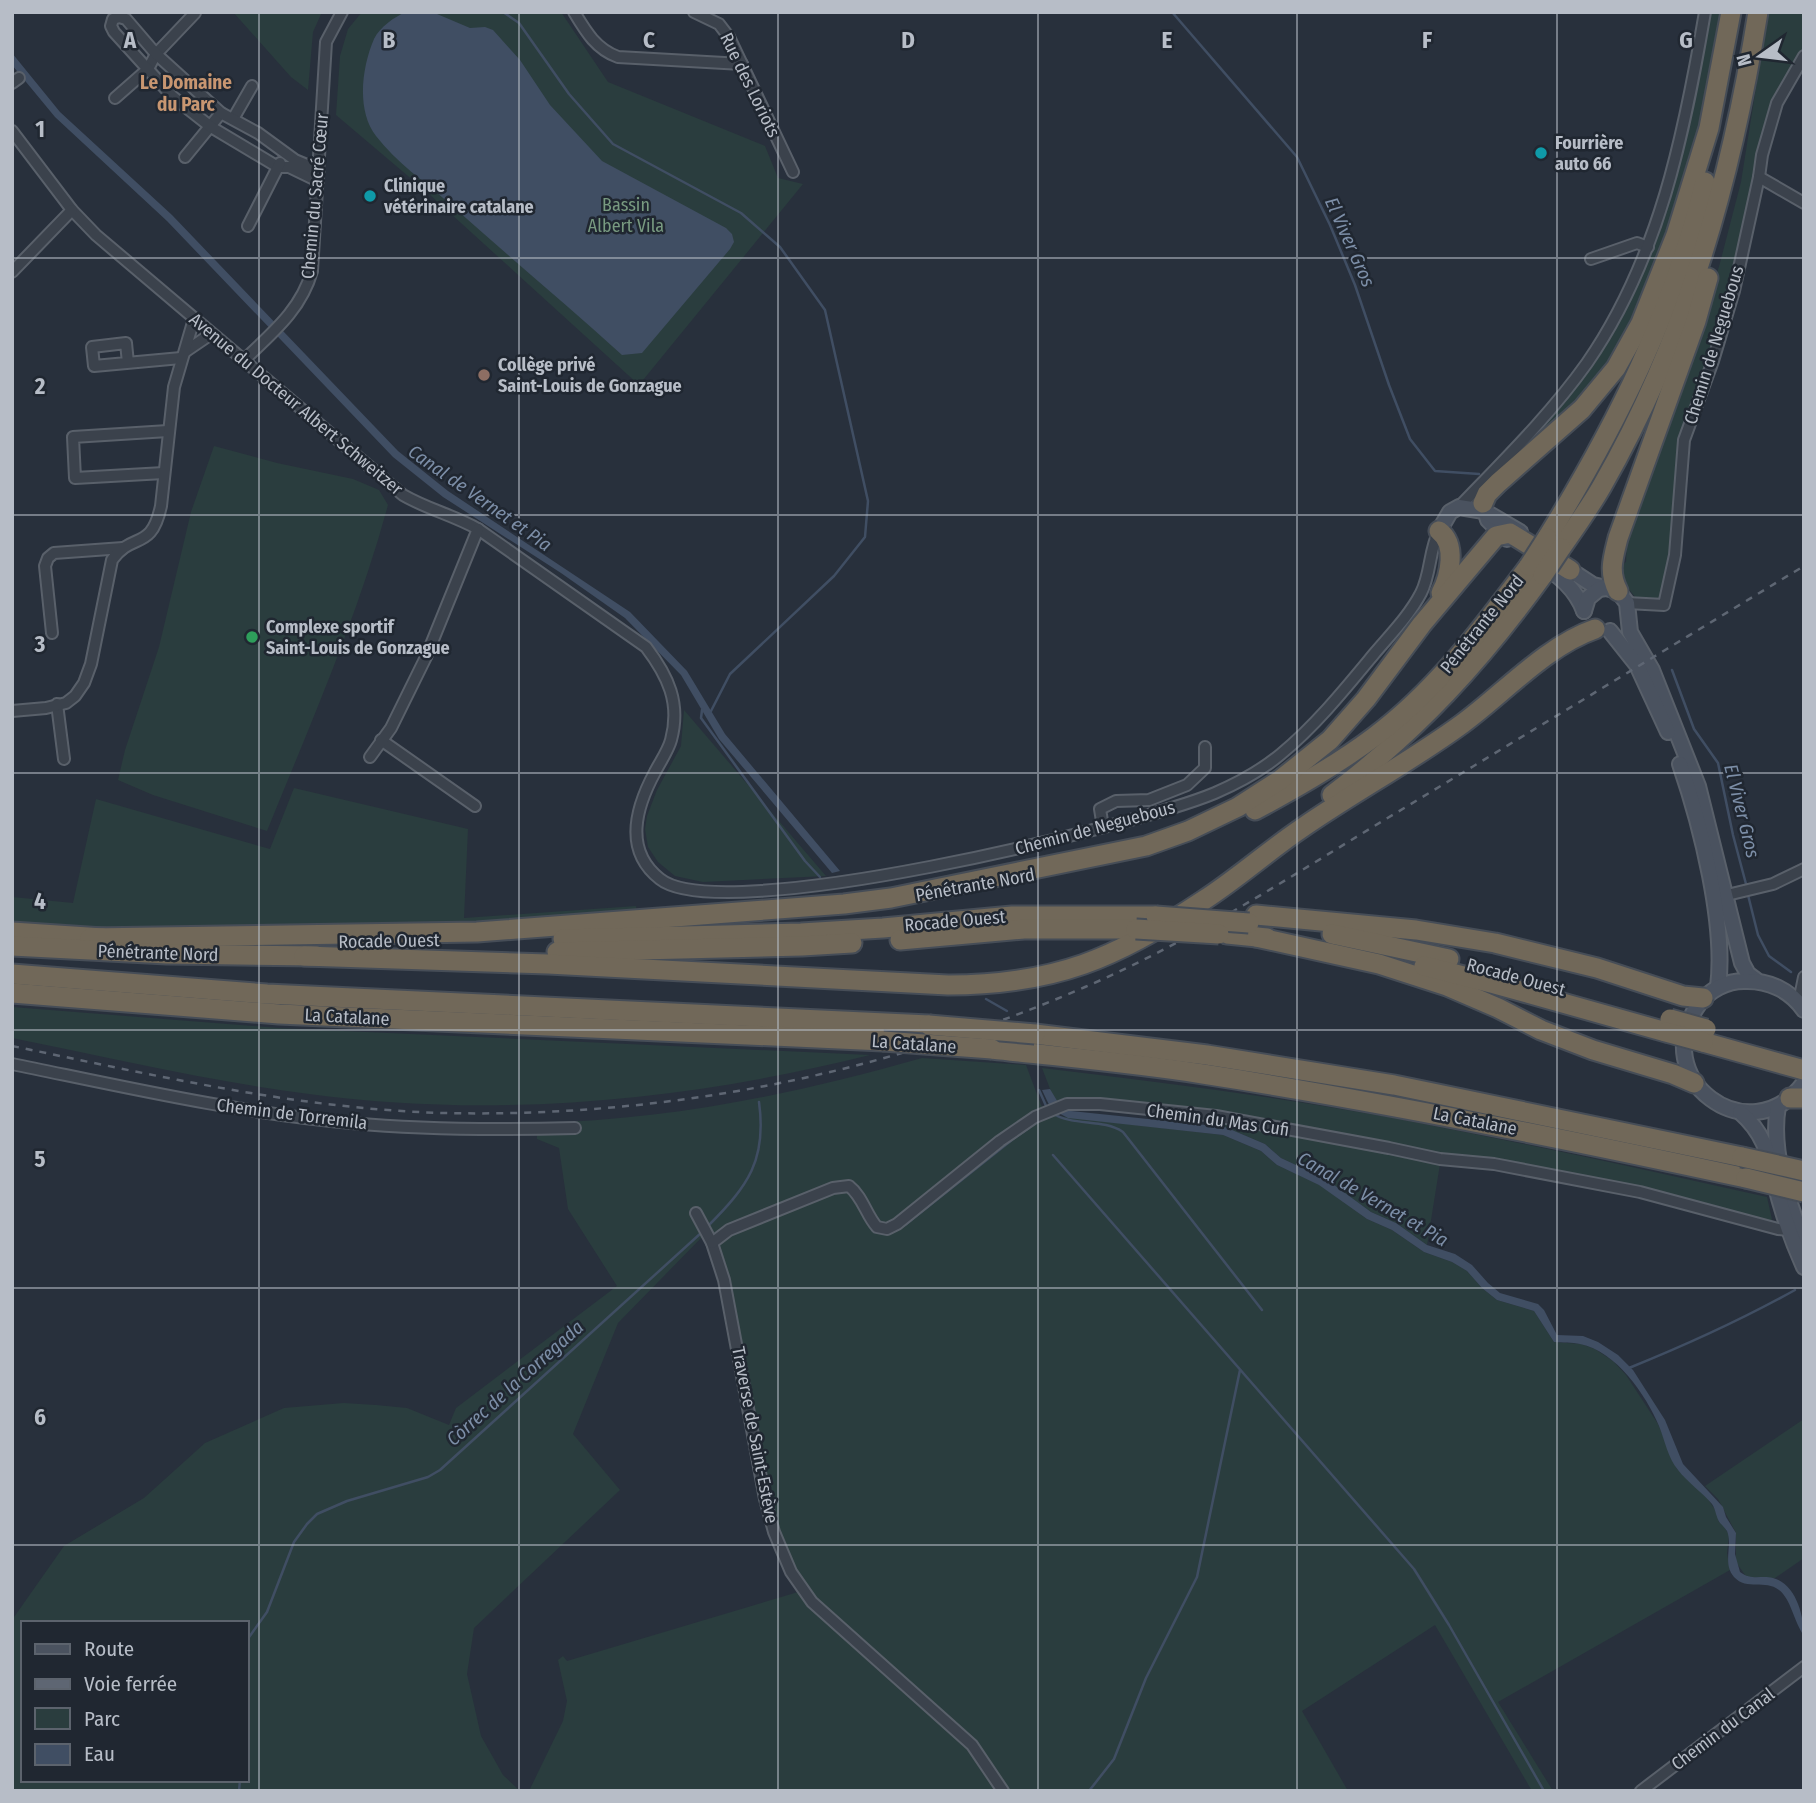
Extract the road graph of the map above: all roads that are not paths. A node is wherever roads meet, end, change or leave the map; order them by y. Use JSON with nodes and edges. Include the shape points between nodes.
{"nodes":[{"id":1,"x":103,"y":12,"type":"edge"},
{"id":2,"x":342,"y":12,"type":"edge"},
{"id":3,"x":574,"y":12,"type":"edge"},
{"id":4,"x":694,"y":12,"type":"edge"},
{"id":5,"x":1706,"y":12,"type":"edge"},
{"id":6,"x":1731,"y":12,"type":"edge"},
{"id":7,"x":1737,"y":12,"type":"edge"},
{"id":8,"x":1758,"y":12,"type":"edge"},
{"id":9,"x":195,"y":13,"type":"edge"},
{"id":10,"x":112,"y":21,"type":"junction"},
{"id":11,"x":156,"y":54,"type":"junction"},
{"id":12,"x":1804,"y":56,"type":"edge"},
{"id":13,"x":742,"y":64,"type":"junction"},
{"id":14,"x":1749,"y":68,"type":"junction"},
{"id":15,"x":148,"y":69,"type":"junction"},
{"id":16,"x":252,"y":86,"type":"dead end"},
{"id":17,"x":115,"y":98,"type":"dead end"},
{"id":18,"x":221,"y":113,"type":"junction"},
{"id":19,"x":233,"y":119,"type":"junction"},
{"id":20,"x":211,"y":127,"type":"junction"},
{"id":21,"x":12,"y":131,"type":"edge"},
{"id":22,"x":286,"y":152,"type":"junction"},
{"id":23,"x":185,"y":157,"type":"dead end"},
{"id":24,"x":278,"y":167,"type":"junction"},
{"id":25,"x":793,"y":172,"type":"dead end"},
{"id":26,"x":318,"y":175,"type":"junction"},
{"id":27,"x":1759,"y":177,"type":"junction"},
{"id":28,"x":1804,"y":203,"type":"edge"},
{"id":29,"x":72,"y":209,"type":"junction"},
{"id":30,"x":248,"y":226,"type":"dead end"},
{"id":31,"x":1648,"y":247,"type":"junction"},
{"id":32,"x":1591,"y":259,"type":"dead end"},
{"id":33,"x":12,"y":272,"type":"edge"},
{"id":34,"x":194,"y":319,"type":"junction"},
{"id":35,"x":211,"y":334,"type":"junction"},
{"id":36,"x":183,"y":354,"type":"junction"},
{"id":37,"x":244,"y":360,"type":"junction"},
{"id":38,"x":128,"y":363,"type":"dead end"},
{"id":39,"x":169,"y":430,"type":"junction"},
{"id":40,"x":164,"y":473,"type":"junction"},
{"id":41,"x":1454,"y":509,"type":"junction"},
{"id":42,"x":1489,"y":517,"type":"junction"},
{"id":43,"x":478,"y":528,"type":"junction"},
{"id":44,"x":1439,"y":531,"type":"junction"},
{"id":45,"x":1554,"y":543,"type":"junction"},
{"id":46,"x":123,"y":548,"type":"junction"},
{"id":47,"x":1536,"y":570,"type":"junction"},
{"id":48,"x":1570,"y":570,"type":"junction"},
{"id":49,"x":1627,"y":601,"type":"junction"},
{"id":50,"x":1584,"y":611,"type":"junction"},
{"id":51,"x":1422,"y":624,"type":"junction"},
{"id":52,"x":1602,"y":630,"type":"junction"},
{"id":53,"x":52,"y":633,"type":"dead end"},
{"id":54,"x":57,"y":704,"type":"junction"},
{"id":55,"x":12,"y":711,"type":"edge"},
{"id":56,"x":381,"y":740,"type":"junction"},
{"id":57,"x":1205,"y":747,"type":"dead end"},
{"id":58,"x":370,"y":757,"type":"dead end"},
{"id":59,"x":64,"y":759,"type":"dead end"},
{"id":60,"x":475,"y":806,"type":"dead end"},
{"id":61,"x":1103,"y":827,"type":"junction"},
{"id":62,"x":638,"y":850,"type":"joint"},
{"id":63,"x":1804,"y":869,"type":"edge"},
{"id":64,"x":1723,"y":896,"type":"junction"},
{"id":65,"x":891,"y":898,"type":"junction"},
{"id":66,"x":1162,"y":916,"type":"junction"},
{"id":67,"x":1254,"y":925,"type":"junction"},
{"id":68,"x":12,"y":932,"type":"edge"},
{"id":69,"x":90,"y":938,"type":"junction"},
{"id":70,"x":12,"y":946,"type":"edge"},
{"id":71,"x":304,"y":956,"type":"junction"},
{"id":72,"x":12,"y":974,"type":"edge"},
{"id":73,"x":1804,"y":977,"type":"edge"},
{"id":74,"x":1756,"y":980,"type":"junction"},
{"id":75,"x":1781,"y":988,"type":"junction"},
{"id":76,"x":12,"y":993,"type":"edge"},
{"id":77,"x":1711,"y":993,"type":"junction"},
{"id":78,"x":1801,"y":1006,"type":"edge"},
{"id":79,"x":12,"y":1064,"type":"edge"},
{"id":80,"x":1801,"y":1066,"type":"edge"},
{"id":81,"x":1694,"y":1083,"type":"junction"},
{"id":82,"x":1791,"y":1101,"type":"edge"},
{"id":83,"x":1740,"y":1112,"type":"junction"},
{"id":84,"x":575,"y":1128,"type":"dead end"},
{"id":85,"x":1804,"y":1171,"type":"edge"},
{"id":86,"x":1804,"y":1192,"type":"edge"},
{"id":87,"x":696,"y":1213,"type":"dead end"},
{"id":88,"x":1789,"y":1230,"type":"junction"},
{"id":89,"x":712,"y":1243,"type":"junction"},
{"id":90,"x":1804,"y":1243,"type":"edge"},
{"id":91,"x":1804,"y":1267,"type":"edge"},
{"id":92,"x":1804,"y":1667,"type":"edge"},
{"id":93,"x":1003,"y":1791,"type":"edge"},
{"id":94,"x":1641,"y":1791,"type":"edge"}],
"edges":[{"from":1,"to":10,"type":"street"},
{"from":2,"to":26,"type":"street","name":"Chemin du Sacré Cœur","via":[[326,42]]},
{"from":3,"to":13,"type":"street","via":[[590,37],[618,57]]},
{"from":4,"to":13,"type":"street","name":"Rue des Loriots","via":[[719,24]]},
{"from":5,"to":31,"type":"street","via":[[1680,145]]},
{"from":6,"to":42,"type":"highway","via":[[1709,128],[1676,235],[1641,323],[1616,368],[1582,409],[1487,494]]},
{"from":7,"to":45,"type":"highway","name":"Pénétrante Nord","via":[[1722,110],[1692,234],[1655,337]]},
{"from":8,"to":14,"type":"highway","name":"Pénétrante Nord"},
{"from":9,"to":11,"type":"street"},
{"from":10,"to":11,"type":"street","via":[[126,19]]},
{"from":10,"to":15,"type":"street","via":[[114,32]]},
{"from":11,"to":15,"type":"street"},
{"from":11,"to":18,"type":"street"},
{"from":12,"to":27,"type":"street","name":"Chemin de Neguebous","via":[[1777,103]]},
{"from":13,"to":25,"type":"street","name":"Rue des Loriots"},
{"from":14,"to":45,"type":"highway","name":"Pénétrante Nord","via":[[1700,268],[1673,340],[1602,487]]},
{"from":14,"to":49,"type":"highway","via":[[1732,181],[1696,321],[1611,566],[1613,582]]},
{"from":15,"to":17,"type":"street"},
{"from":15,"to":20,"type":"street","via":[[173,97]]},
{"from":16,"to":19,"type":"street"},
{"from":18,"to":19,"type":"street"},
{"from":18,"to":20,"type":"street"},
{"from":19,"to":22,"type":"street"},
{"from":20,"to":23,"type":"street"},
{"from":20,"to":24,"type":"street"},
{"from":21,"to":29,"type":"street","name":"Avenue du Docteur Albert Schweitzer"},
{"from":22,"to":24,"type":"street"},
{"from":22,"to":26,"type":"street"},
{"from":24,"to":26,"type":"street"},
{"from":24,"to":30,"type":"street"},
{"from":26,"to":37,"type":"street","name":"Chemin du Sacré Cœur","via":[[312,271],[306,291],[282,324]]},
{"from":27,"to":28,"type":"street"},
{"from":27,"to":49,"type":"street","name":"Chemin de Neguebous","via":[[1734,291],[1684,440],[1670,588],[1664,605]]},
{"from":29,"to":33,"type":"street"},
{"from":29,"to":34,"type":"street","name":"Avenue du Docteur Albert Schweitzer"},
{"from":31,"to":32,"type":"street","via":[[1637,243]]},
{"from":31,"to":41,"type":"street","via":[[1607,332],[1586,364],[1532,431]]},
{"from":34,"to":35,"type":"street","name":"Avenue du Docteur Albert Schweitzer"},
{"from":34,"to":36,"type":"street"},
{"from":35,"to":36,"type":"street"},
{"from":35,"to":37,"type":"street","name":"Avenue du Docteur Albert Schweitzer"},
{"from":36,"to":38,"type":"street"},
{"from":36,"to":39,"type":"street"},
{"from":37,"to":43,"type":"street","name":"Avenue du Docteur Albert Schweitzer","via":[[403,495]]},
{"from":39,"to":40,"type":"street"},
{"from":39,"to":40,"type":"street","via":[[73,437],[75,478]]},
{"from":40,"to":46,"type":"street","via":[[161,506],[152,533]]},
{"from":41,"to":42,"type":"main road"},
{"from":41,"to":44,"type":"main road"},
{"from":42,"to":48,"type":"highway"},
{"from":42,"to":48,"type":"main road","via":[[1524,535]]},
{"from":42,"to":50,"type":"main road","via":[[1570,586]]},
{"from":42,"to":51,"type":"highway"},
{"from":43,"to":56,"type":"street","via":[[426,657]]},
{"from":43,"to":62,"type":"street","name":"Avenue du Docteur Albert Schweitzer","via":[[646,647],[664,671],[673,698],[671,742],[637,813]]},
{"from":44,"to":51,"type":"highway","via":[[1447,542],[1450,571]]},
{"from":44,"to":61,"type":"street","name":"Chemin de Neguebous","via":[[1425,584],[1411,610],[1332,703],[1280,755],[1215,793]]},
{"from":45,"to":47,"type":"highway","name":"Pénétrante Nord","bridge":true},
{"from":46,"to":53,"type":"street","via":[[54,553],[48,558]]},
{"from":46,"to":54,"type":"street","via":[[112,560],[84,683],[66,703]]},
{"from":47,"to":65,"type":"highway","name":"Pénétrante Nord","via":[[1409,708],[1336,764],[1240,818],[1147,851],[1009,880]]},
{"from":47,"to":66,"type":"highway","name":"Pénétrante Nord","via":[[1489,647],[1423,719],[1373,764]]},
{"from":48,"to":49,"type":"main road"},
{"from":49,"to":50,"type":"main road","via":[[1592,592]]},
{"from":49,"to":52,"type":"main road","via":[[1622,625]]},
{"from":49,"to":64,"type":"main road","via":[[1630,632],[1651,670],[1698,786]]},
{"from":50,"to":52,"type":"main road"},
{"from":51,"to":65,"type":"highway","via":[[1330,740],[1238,807],[1146,846]]},
{"from":52,"to":66,"type":"highway","via":[[1553,652],[1463,723],[1404,765],[1321,814],[1205,900]]},
{"from":52,"to":77,"type":"main road","via":[[1637,665],[1685,778],[1717,920],[1720,972]]},
{"from":54,"to":55,"type":"street"},
{"from":54,"to":59,"type":"street"},
{"from":56,"to":58,"type":"street"},
{"from":56,"to":60,"type":"street"},
{"from":57,"to":61,"type":"street","via":[[1205,768],[1193,782],[1149,800],[1108,804],[1100,810]]},
{"from":61,"to":62,"type":"street","name":"Chemin de Neguebous","via":[[840,883],[703,892],[686,891],[659,878]]},
{"from":63,"to":64,"type":"street","via":[[1773,884]]},
{"from":64,"to":74,"type":"main road","via":[[1742,963]]},
{"from":65,"to":69,"type":"highway","via":[[477,932]]},
{"from":66,"to":67,"type":"highway","name":"Rocade Ouest","bridge":true},
{"from":66,"to":69,"type":"highway","name":"Rocade Ouest","via":[[1012,916],[883,928],[658,937],[372,942]]},
{"from":66,"to":71,"type":"highway","via":[[1145,937],[1095,961],[992,985]]},
{"from":67,"to":71,"type":"highway","name":"Rocade Ouest","bridge":true,"via":[[1227,934],[1024,929],[802,946]]},
{"from":67,"to":77,"type":"highway","via":[[1416,930],[1495,943],[1597,968],[1683,996]]},
{"from":67,"to":80,"type":"highway","name":"Rocade Ouest","bridge":true,"via":[[1314,931],[1467,963]]},
{"from":67,"to":81,"type":"highway","via":[[1447,986],[1541,1030]]},
{"from":68,"to":69,"type":"highway","name":"Pénétrante Nord"},
{"from":70,"to":71,"type":"highway","name":"Pénétrante Nord"},
{"from":72,"to":85,"type":"highway","name":"La Catalane","bridge":true,"via":[[267,995],[929,1025],[1035,1034],[1394,1085]]},
{"from":73,"to":75,"type":"street"},
{"from":73,"to":78,"type":"street"},
{"from":74,"to":75,"type":"main road"},
{"from":74,"to":77,"type":"main road","via":[[1737,981]]},
{"from":75,"to":78,"type":"main road"},
{"from":76,"to":86,"type":"highway","name":"La Catalane","bridge":true,"via":[[279,1014],[992,1049],[1200,1073],[1389,1104]]},
{"from":77,"to":81,"type":"main road","via":[[1690,1017],[1683,1039],[1685,1062]]},
{"from":79,"to":84,"type":"street","name":"Chemin de Torremila","via":[[175,1098],[351,1123],[440,1129]]},
{"from":80,"to":82,"type":"main road"},
{"from":81,"to":83,"type":"main road","via":[[1710,1100]]},
{"from":82,"to":83,"type":"main road","via":[[1760,1112]]},
{"from":82,"to":90,"type":"main road","via":[[1774,1127],[1777,1153]]},
{"from":83,"to":88,"type":"main road","via":[[1763,1140]]},
{"from":87,"to":89,"type":"street"},
{"from":88,"to":89,"type":"street","name":"Chemin du Mas Cufi","via":[[1640,1192],[1494,1164],[1440,1159],[1216,1116],[1067,1104],[1046,1111],[1000,1141],[887,1229],[877,1227],[849,1186],[833,1188],[729,1230]]},
{"from":88,"to":91,"type":"main road"},
{"from":89,"to":93,"type":"street","name":"Traverse de Saint-Estève","via":[[724,1280],[765,1499],[791,1572],[812,1602],[972,1745]]},
{"from":92,"to":94,"type":"street","name":"Chemin du Canal"}]}
